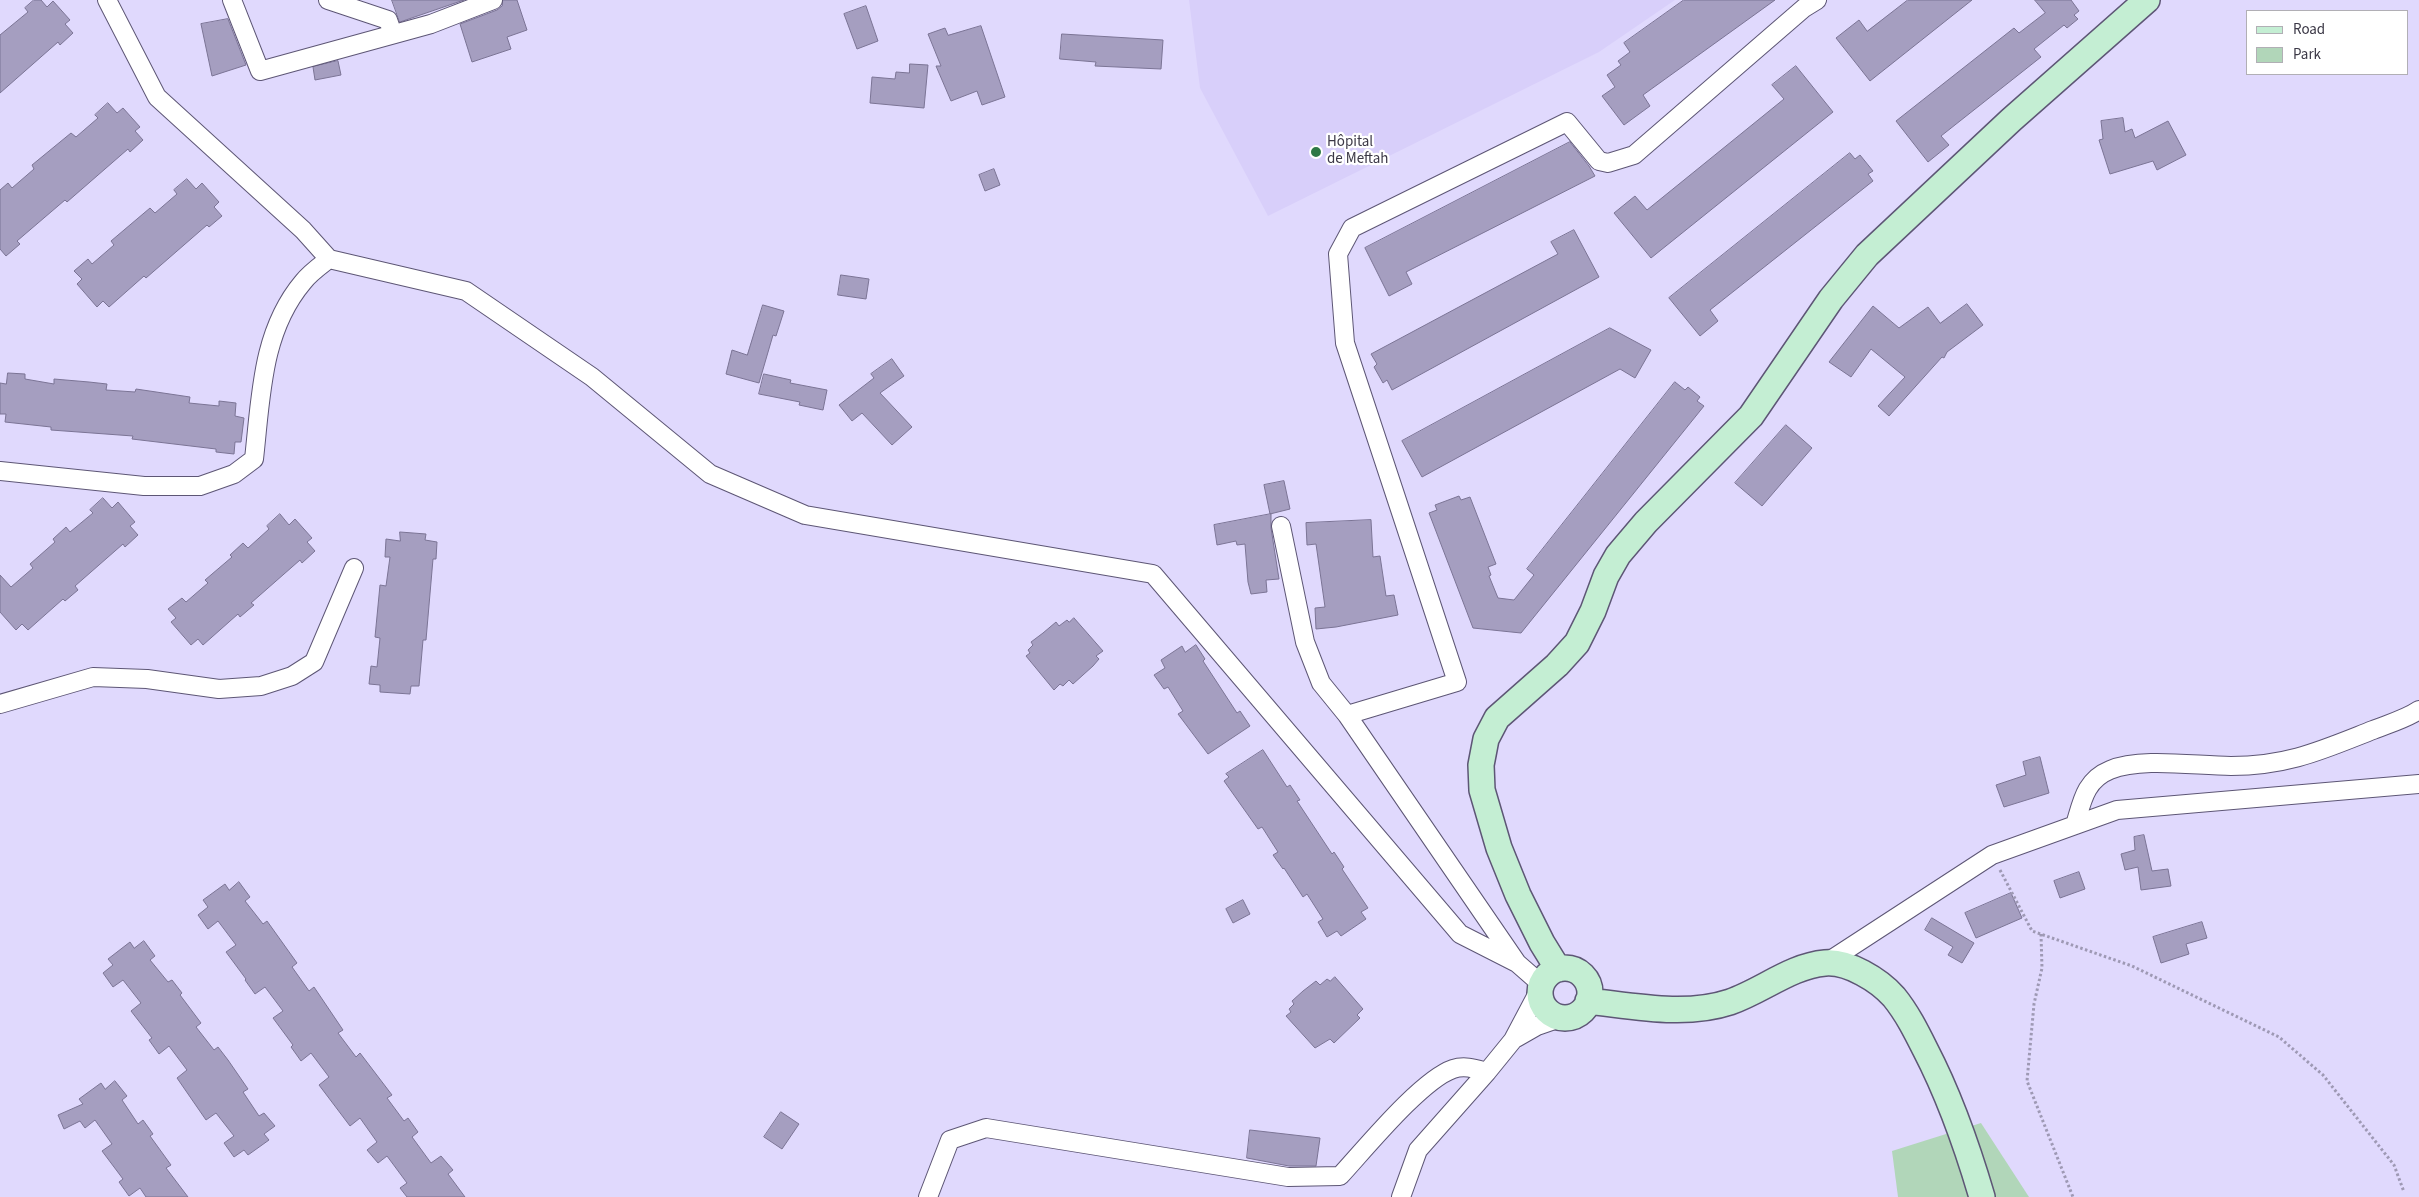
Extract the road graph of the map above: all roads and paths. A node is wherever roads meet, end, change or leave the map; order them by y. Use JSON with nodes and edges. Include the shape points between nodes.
{"nodes":[{"id":1,"x":107,"y":0,"type":"edge"},
{"id":2,"x":232,"y":0,"type":"edge"},
{"id":3,"x":328,"y":0,"type":"edge"},
{"id":4,"x":493,"y":0,"type":"edge"},
{"id":5,"x":1817,"y":0,"type":"edge"},
{"id":6,"x":2147,"y":0,"type":"edge"},
{"id":7,"x":393,"y":34,"type":"junction"},
{"id":8,"x":329,"y":259,"type":"junction"},
{"id":9,"x":0,"y":471,"type":"edge"},
{"id":10,"x":1281,"y":526,"type":"dead end"},
{"id":11,"x":354,"y":568,"type":"dead end"},
{"id":12,"x":0,"y":704,"type":"edge"},
{"id":13,"x":2419,"y":710,"type":"edge"},
{"id":14,"x":1347,"y":715,"type":"junction"},
{"id":15,"x":2419,"y":784,"type":"edge"},
{"id":16,"x":2075,"y":825,"type":"junction"},
{"id":17,"x":1992,"y":855,"type":"junction"},
{"id":18,"x":2041,"y":934,"type":"junction"},
{"id":19,"x":1517,"y":963,"type":"junction"},
{"id":20,"x":1826,"y":963,"type":"junction"},
{"id":21,"x":1547,"y":981,"type":"junction"},
{"id":22,"x":1588,"y":1001,"type":"junction"},
{"id":23,"x":1564,"y":1017,"type":"junction"},
{"id":24,"x":1513,"y":1040,"type":"junction"},
{"id":25,"x":1488,"y":1072,"type":"junction"},
{"id":26,"x":2404,"y":1192,"type":"dead end"},
{"id":27,"x":928,"y":1197,"type":"edge"},
{"id":28,"x":1401,"y":1197,"type":"edge"},
{"id":29,"x":1982,"y":1197,"type":"edge"},
{"id":30,"x":2073,"y":1197,"type":"edge"}],
"edges":[{"from":1,"to":8,"type":"street","via":[[157,97],[302,230]]},
{"from":2,"to":7,"type":"street","via":[[260,71]]},
{"from":3,"to":7,"type":"street","via":[[388,20]]},
{"from":4,"to":7,"type":"street","via":[[431,24]]},
{"from":5,"to":14,"type":"street","via":[[1634,155],[1608,163],[1599,161],[1566,122],[1352,228],[1338,254],[1345,343],[1457,682]]},
{"from":6,"to":21,"type":"main road","via":[[1867,255],[1831,299],[1751,416],[1646,522],[1618,555],[1576,643],[1557,665],[1497,718],[1486,739],[1481,765],[1482,790],[1499,848],[1542,943]]},
{"from":8,"to":9,"type":"street","via":[[303,282],[276,322],[264,365],[254,459],[234,474],[200,486],[144,486]]},
{"from":8,"to":19,"type":"street","via":[[466,291],[592,377],[710,474],[805,515],[1153,574],[1460,934]]},
{"from":10,"to":14,"type":"street","via":[[1305,642],[1320,683]]},
{"from":11,"to":12,"type":"street","via":[[314,662],[292,676],[261,686],[218,689],[147,679],[93,677]]},
{"from":13,"to":16,"type":"street","via":[[2305,757],[2272,764],[2145,764],[2110,770],[2094,779],[2086,789]]},
{"from":14,"to":19,"type":"street"},
{"from":15,"to":16,"type":"street","via":[[2117,810]]},
{"from":16,"to":17,"type":"street"},
{"from":17,"to":18,"type":"path","via":[[2032,931]]},
{"from":17,"to":20,"type":"street"},
{"from":18,"to":26,"type":"path","via":[[2132,966],[2279,1037],[2323,1075],[2394,1165]]},
{"from":18,"to":30,"type":"path","via":[[2042,968],[2034,1004],[2027,1081]]},
{"from":19,"to":21,"type":"street"},
{"from":20,"to":22,"type":"main road","via":[[1804,968],[1751,994],[1710,1008],[1671,1009]]},
{"from":20,"to":29,"type":"main road","via":[[1849,967],[1867,976],[1892,995],[1905,1011],[1956,1117]]},
{"from":21,"to":22,"type":"main road","via":[[1574,970],[1589,986]]},
{"from":21,"to":23,"type":"main road","via":[[1543,1005]]},
{"from":21,"to":24,"type":"street"},
{"from":22,"to":23,"type":"main road","via":[[1578,1013]]},
{"from":23,"to":24,"type":"street","via":[[1537,1026]]},
{"from":24,"to":25,"type":"street"},
{"from":25,"to":27,"type":"street","via":[[1468,1067],[1444,1073],[1412,1099],[1340,1176],[1288,1177],[986,1128],[950,1140]]},
{"from":25,"to":28,"type":"street","via":[[1418,1150]]}]}
